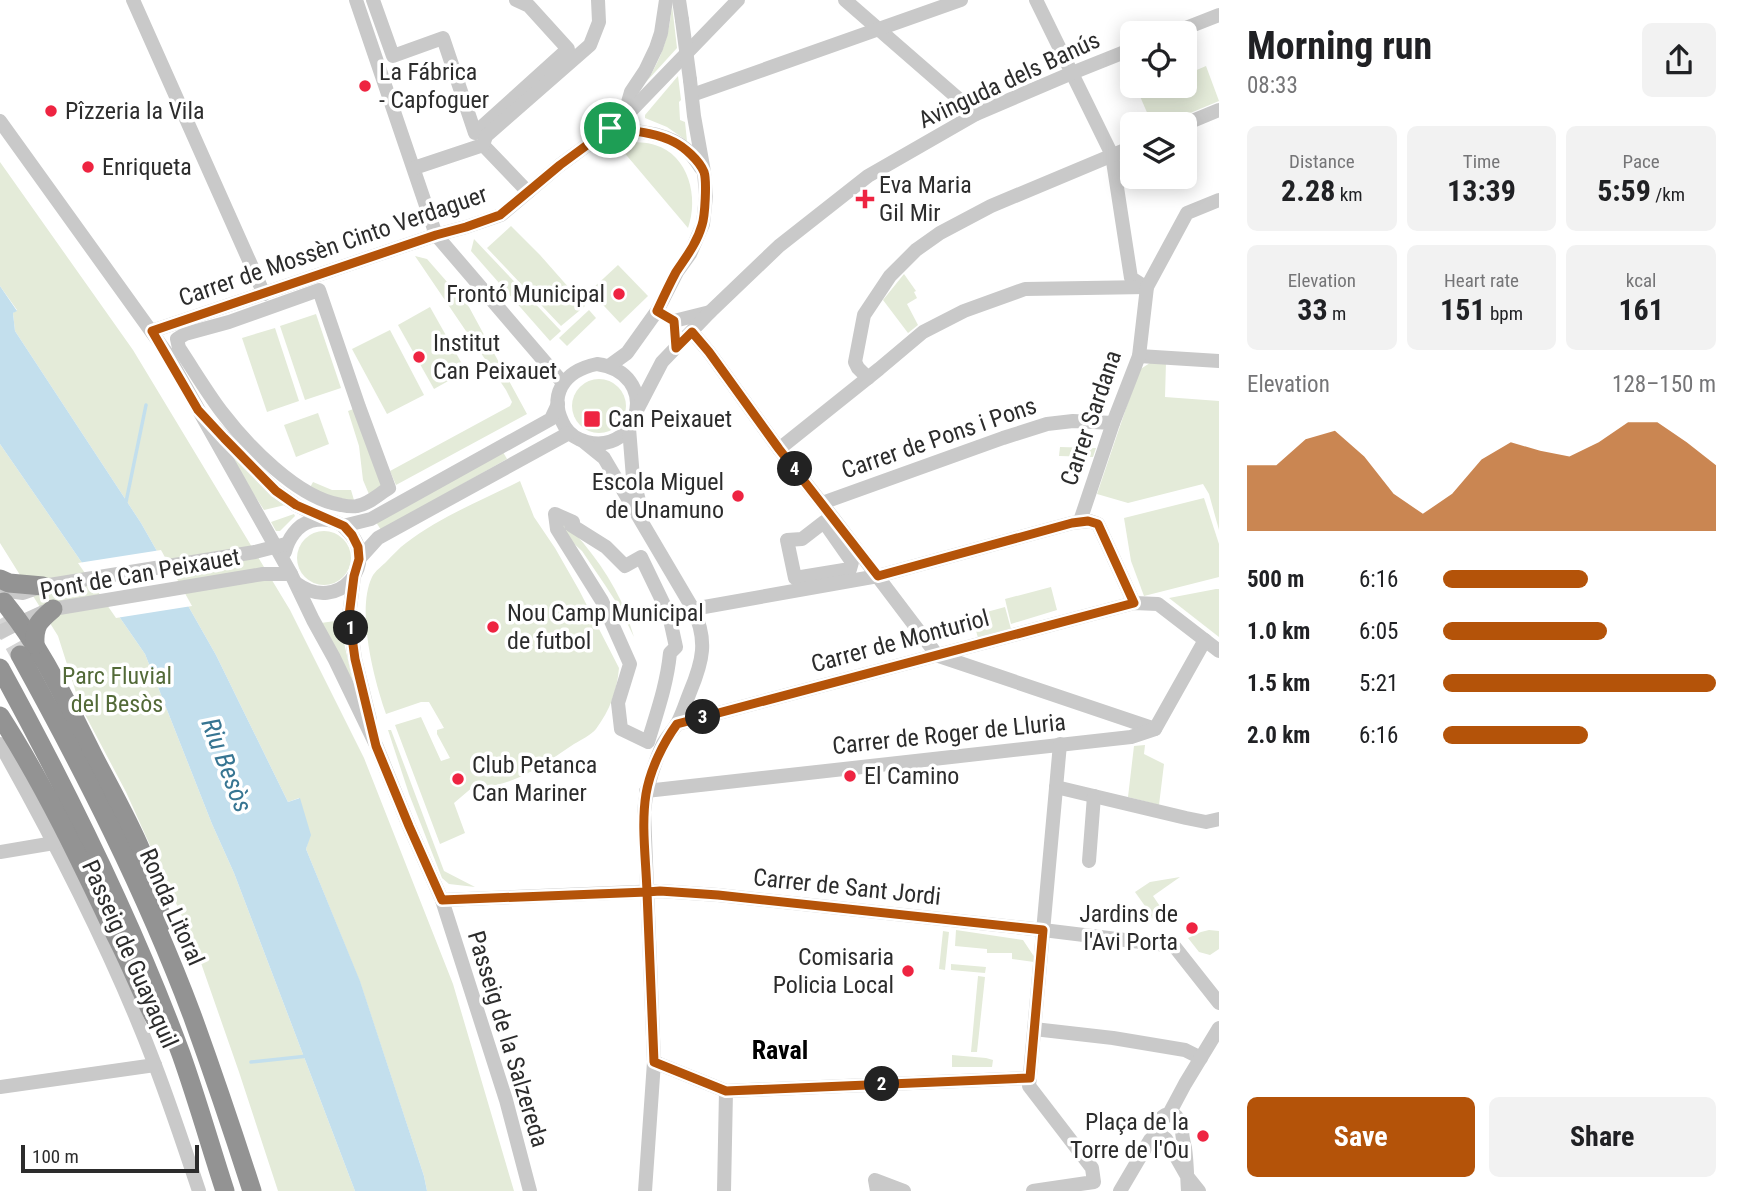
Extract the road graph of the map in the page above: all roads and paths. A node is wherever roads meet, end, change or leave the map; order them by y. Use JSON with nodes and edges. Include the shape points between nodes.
{"nodes":[{"id":1,"x":133,"y":0,"type":"edge"},
{"id":2,"x":356,"y":0,"type":"edge"},
{"id":3,"x":373,"y":0,"type":"edge"},
{"id":4,"x":516,"y":0,"type":"edge"},
{"id":5,"x":598,"y":0,"type":"edge"},
{"id":6,"x":666,"y":0,"type":"edge"},
{"id":7,"x":679,"y":0,"type":"edge"},
{"id":8,"x":738,"y":0,"type":"edge"},
{"id":9,"x":845,"y":0,"type":"edge"},
{"id":10,"x":961,"y":0,"type":"edge"},
{"id":11,"x":1036,"y":0,"type":"edge"},
{"id":12,"x":1219,"y":15,"type":"edge"},
{"id":13,"x":1197,"y":24,"type":"edge"},
{"id":14,"x":880,"y":30,"type":"junction"},
{"id":15,"x":1120,"y":54,"type":"edge"},
{"id":16,"x":1072,"y":73,"type":"junction"},
{"id":17,"x":692,"y":95,"type":"junction"},
{"id":18,"x":1219,"y":110,"type":"edge"},
{"id":19,"x":976,"y":114,"type":"junction"},
{"id":20,"x":624,"y":118,"type":"junction"},
{"id":21,"x":1197,"y":119,"type":"edge"},
{"id":22,"x":0,"y":121,"type":"edge"},
{"id":23,"x":610,"y":128,"type":"junction"},
{"id":24,"x":483,"y":145,"type":"junction"},
{"id":25,"x":1120,"y":151,"type":"edge"},
{"id":26,"x":1112,"y":155,"type":"junction"},
{"id":27,"x":414,"y":168,"type":"junction"},
{"id":28,"x":704,"y":172,"type":"junction"},
{"id":29,"x":528,"y":192,"type":"junction"},
{"id":30,"x":1219,"y":200,"type":"edge"},
{"id":31,"x":436,"y":235,"type":"junction"},
{"id":32,"x":1147,"y":288,"type":"junction"},
{"id":33,"x":264,"y":294,"type":"junction"},
{"id":34,"x":657,"y":311,"type":"junction"},
{"id":35,"x":710,"y":312,"type":"junction"},
{"id":36,"x":674,"y":321,"type":"junction"},
{"id":37,"x":152,"y":331,"type":"junction"},
{"id":38,"x":692,"y":332,"type":"junction"},
{"id":39,"x":676,"y":348,"type":"junction"},
{"id":40,"x":1139,"y":356,"type":"junction"},
{"id":41,"x":1219,"y":360,"type":"edge"},
{"id":42,"x":609,"y":366,"type":"junction"},
{"id":43,"x":868,"y":377,"type":"junction"},
{"id":44,"x":563,"y":383,"type":"junction"},
{"id":45,"x":558,"y":404,"type":"junction"},
{"id":46,"x":198,"y":410,"type":"junction"},
{"id":47,"x":636,"y":412,"type":"junction"},
{"id":48,"x":1113,"y":423,"type":"junction"},
{"id":49,"x":629,"y":428,"type":"junction"},
{"id":50,"x":569,"y":433,"type":"junction"},
{"id":51,"x":583,"y":441,"type":"junction"},
{"id":52,"x":779,"y":449,"type":"junction"},
{"id":53,"x":389,"y":488,"type":"joint"},
{"id":54,"x":822,"y":503,"type":"junction"},
{"id":55,"x":326,"y":520,"type":"junction"},
{"id":56,"x":1080,"y":521,"type":"junction"},
{"id":57,"x":344,"y":526,"type":"junction"},
{"id":58,"x":646,"y":527,"type":"junction"},
{"id":59,"x":281,"y":546,"type":"junction"},
{"id":60,"x":641,"y":557,"type":"joint"},
{"id":61,"x":359,"y":559,"type":"junction"},
{"id":62,"x":291,"y":574,"type":"junction"},
{"id":63,"x":354,"y":576,"type":"junction"},
{"id":64,"x":878,"y":576,"type":"junction"},
{"id":65,"x":795,"y":578,"type":"joint"},
{"id":66,"x":43,"y":586,"type":"joint"},
{"id":67,"x":4,"y":590,"type":"edge"},
{"id":68,"x":1134,"y":603,"type":"junction"},
{"id":69,"x":52,"y":609,"type":"joint"},
{"id":70,"x":693,"y":609,"type":"junction"},
{"id":71,"x":0,"y":627,"type":"edge"},
{"id":72,"x":0,"y":632,"type":"edge"},
{"id":73,"x":28,"y":634,"type":"junction"},
{"id":74,"x":1205,"y":640,"type":"junction"},
{"id":75,"x":1219,"y":651,"type":"edge"},
{"id":76,"x":937,"y":655,"type":"junction"},
{"id":77,"x":0,"y":668,"type":"tunnel mouth"},
{"id":78,"x":0,"y":716,"type":"edge"},
{"id":79,"x":677,"y":724,"type":"junction"},
{"id":80,"x":1155,"y":729,"type":"junction"},
{"id":81,"x":0,"y":744,"type":"edge"},
{"id":82,"x":1060,"y":744,"type":"junction"},
{"id":83,"x":376,"y":746,"type":"junction"},
{"id":84,"x":1056,"y":787,"type":"junction"},
{"id":85,"x":646,"y":791,"type":"junction"},
{"id":86,"x":1094,"y":796,"type":"junction"},
{"id":87,"x":1219,"y":819,"type":"edge"},
{"id":88,"x":54,"y":843,"type":"junction"},
{"id":89,"x":0,"y":852,"type":"edge"},
{"id":90,"x":1088,"y":861,"type":"dead end"},
{"id":91,"x":647,"y":892,"type":"junction"},
{"id":92,"x":442,"y":900,"type":"junction"},
{"id":93,"x":1043,"y":930,"type":"junction"},
{"id":94,"x":1219,"y":1003,"type":"edge"},
{"id":95,"x":1219,"y":1028,"type":"edge"},
{"id":96,"x":1034,"y":1029,"type":"junction"},
{"id":97,"x":1201,"y":1058,"type":"junction"},
{"id":98,"x":654,"y":1062,"type":"junction"},
{"id":99,"x":155,"y":1065,"type":"junction"},
{"id":100,"x":188,"y":1078,"type":"junction"},
{"id":101,"x":1030,"y":1078,"type":"junction"},
{"id":102,"x":0,"y":1087,"type":"edge"},
{"id":103,"x":726,"y":1091,"type":"junction"},
{"id":104,"x":1169,"y":1114,"type":"junction"},
{"id":105,"x":1181,"y":1131,"type":"junction"},
{"id":106,"x":1162,"y":1136,"type":"junction"},
{"id":107,"x":1187,"y":1184,"type":"edge"},
{"id":108,"x":199,"y":1191,"type":"edge"},
{"id":109,"x":225,"y":1191,"type":"edge"},
{"id":110,"x":252,"y":1191,"type":"edge"},
{"id":111,"x":530,"y":1191,"type":"edge"},
{"id":112,"x":646,"y":1191,"type":"edge"},
{"id":113,"x":724,"y":1191,"type":"edge"},
{"id":114,"x":877,"y":1191,"type":"edge"},
{"id":115,"x":904,"y":1191,"type":"edge"},
{"id":116,"x":1033,"y":1191,"type":"edge"},
{"id":117,"x":1120,"y":1191,"type":"edge"},
{"id":118,"x":1199,"y":1191,"type":"edge"}],
"edges":[{"from":1,"to":33,"type":"street"},
{"from":2,"to":27,"type":"street"},
{"from":3,"to":4,"type":"street","via":[[393,56],[443,38],[475,133],[568,50],[530,6]]},
{"from":5,"to":24,"type":"street","via":[[599,22],[590,45],[486,136]]},
{"from":6,"to":20,"type":"street","via":[[656,48],[631,92]]},
{"from":7,"to":17,"type":"street","bridge":true},
{"from":8,"to":20,"type":"street","name":"Carrer de Mossèn Cinto Verdaguer"},
{"from":9,"to":14,"type":"street"},
{"from":10,"to":14,"type":"street"},
{"from":11,"to":16,"type":"street"},
{"from":12,"to":13,"type":"street"},
{"from":14,"to":17,"type":"street"},
{"from":14,"to":19,"type":"street"},
{"from":15,"to":16,"type":"street","name":"Avinguda dels Banús"},
{"from":16,"to":19,"type":"street","name":"Avinguda dels Banús"},
{"from":16,"to":26,"type":"street"},
{"from":17,"to":28,"type":"street"},
{"from":18,"to":21,"type":"street"},
{"from":19,"to":35,"type":"street","name":"Avinguda dels Banús","via":[[868,176],[779,246]]},
{"from":20,"to":23,"type":"street","name":"Carrer de Mossèn Cinto Verdaguer"},
{"from":22,"to":37,"type":"street"},
{"from":23,"to":28,"type":"street","via":[[675,142]]},
{"from":23,"to":29,"type":"street","name":"Carrer de Mossèn Cinto Verdaguer"},
{"from":24,"to":27,"type":"street"},
{"from":24,"to":29,"type":"street"},
{"from":25,"to":26,"type":"street"},
{"from":26,"to":32,"type":"street","via":[[1130,278]]},
{"from":26,"to":43,"type":"street","via":[[990,206],[916,250],[890,276],[864,315],[855,362]]},
{"from":27,"to":31,"type":"street"},
{"from":28,"to":34,"type":"street","via":[[703,224]]},
{"from":29,"to":31,"type":"street","name":"Carrer de Mossèn Cinto Verdaguer","via":[[500,215]]},
{"from":30,"to":32,"type":"street","via":[[1188,213]]},
{"from":31,"to":33,"type":"street","name":"Carrer de Mossèn Cinto Verdaguer"},
{"from":31,"to":44,"type":"street"},
{"from":32,"to":40,"type":"street","name":"Carrer Sardana"},
{"from":32,"to":43,"type":"street","via":[[1025,289],[923,331]]},
{"from":33,"to":37,"type":"street","name":"Carrer de Mossèn Cinto Verdaguer"},
{"from":34,"to":36,"type":"street"},
{"from":34,"to":42,"type":"street","via":[[627,353]]},
{"from":35,"to":36,"type":"street","name":"Avinguda dels Banús"},
{"from":35,"to":38,"type":"street","name":"Avinguda dels Banús"},
{"from":36,"to":39,"type":"street"},
{"from":37,"to":46,"type":"street"},
{"from":38,"to":39,"type":"street","name":"Avinguda dels Banús"},
{"from":38,"to":52,"type":"street"},
{"from":39,"to":47,"type":"street","name":"Avinguda dels Banús","via":[[662,362]]},
{"from":40,"to":41,"type":"street"},
{"from":40,"to":48,"type":"street","name":"Carrer Sardana"},
{"from":42,"to":44,"type":"street","via":[[585,367]]},
{"from":42,"to":47,"type":"street","via":[[620,371],[635,389]]},
{"from":43,"to":52,"type":"street"},
{"from":44,"to":45,"type":"street"},
{"from":45,"to":50,"type":"street"},
{"from":45,"to":57,"type":"street","via":[[551,419],[371,519]]},
{"from":46,"to":55,"type":"street","via":[[276,491]]},
{"from":46,"to":59,"type":"street"},
{"from":47,"to":49,"type":"street"},
{"from":48,"to":54,"type":"street","name":"Carrer de Pons i Pons","via":[[1047,424]]},
{"from":48,"to":56,"type":"street","name":"Carrer Sardana"},
{"from":49,"to":51,"type":"street","via":[[609,442]]},
{"from":49,"to":58,"type":"street","via":[[633,478]]},
{"from":50,"to":51,"type":"street"},
{"from":50,"to":61,"type":"street","via":[[378,538]]},
{"from":51,"to":58,"type":"street","via":[[604,458]]},
{"from":52,"to":54,"type":"street"},
{"from":53,"to":53,"type":"street","via":[[319,290],[177,339],[239,433],[307,493],[329,503],[356,507]]},
{"from":54,"to":64,"type":"street"},
{"from":55,"to":57,"type":"street"},
{"from":55,"to":59,"type":"street","via":[[306,523]]},
{"from":56,"to":64,"type":"street"},
{"from":56,"to":68,"type":"street","via":[[1098,524]]},
{"from":57,"to":61,"type":"street","via":[[358,547]]},
{"from":58,"to":70,"type":"street"},
{"from":59,"to":62,"type":"street"},
{"from":59,"to":66,"type":"street","name":"Pont de Can Peixauet"},
{"from":60,"to":60,"type":"street","via":[[669,615],[676,647],[670,653],[648,742],[621,729],[618,703],[630,664],[603,601],[557,529],[555,514],[573,522],[625,566]]},
{"from":61,"to":63,"type":"street"},
{"from":62,"to":63,"type":"street","via":[[305,590],[327,594]]},
{"from":62,"to":69,"type":"street","name":"Pont de Can Peixauet","via":[[266,574]]},
{"from":62,"to":83,"type":"street","name":"Passeig de la Salzereda"},
{"from":63,"to":83,"type":"street","name":"Passeig de la Salzereda","via":[[349,616]]},
{"from":64,"to":70,"type":"street"},
{"from":64,"to":76,"type":"street"},
{"from":65,"to":65,"type":"street","via":[[787,540],[802,539],[824,522],[852,562],[850,569]]},
{"from":66,"to":67,"type":"highway"},
{"from":67,"to":71,"type":"street"},
{"from":67,"to":73,"type":"highway","name":"Ronda Litoral"},
{"from":68,"to":74,"type":"street","via":[[1158,604]]},
{"from":68,"to":76,"type":"street","name":"Carrer de Monturiol"},
{"from":69,"to":73,"type":"highway"},
{"from":70,"to":79,"type":"street","via":[[702,634],[702,655]]},
{"from":72,"to":73,"type":"street","name":"Pont de Can Peixauet"},
{"from":73,"to":110,"type":"highway","name":"Ronda Litoral","via":[[123,812],[154,884],[162,942]]},
{"from":74,"to":75,"type":"street"},
{"from":74,"to":80,"type":"street"},
{"from":76,"to":79,"type":"street","name":"Carrer de Monturiol"},
{"from":76,"to":80,"type":"street"},
{"from":77,"to":100,"type":"highway","name":"Ronda Litoral","via":[[114,895]]},
{"from":78,"to":100,"type":"highway","via":[[48,800]]},
{"from":79,"to":85,"type":"street","via":[[664,742]]},
{"from":80,"to":82,"type":"street","name":"Carrer de Roger de Lluria","via":[[1131,737]]},
{"from":81,"to":88,"type":"street","name":"Passeig de Guayaquil"},
{"from":82,"to":84,"type":"street"},
{"from":82,"to":85,"type":"street","name":"Carrer de Roger de Lluria"},
{"from":83,"to":92,"type":"street","name":"Passeig de la Salzereda"},
{"from":84,"to":86,"type":"street"},
{"from":84,"to":93,"type":"street"},
{"from":85,"to":91,"type":"street"},
{"from":86,"to":87,"type":"street","via":[[1206,822]]},
{"from":86,"to":90,"type":"street"},
{"from":88,"to":89,"type":"street"},
{"from":88,"to":99,"type":"street","name":"Passeig de Guayaquil"},
{"from":91,"to":92,"type":"street","name":"Carrer de Sant Jordi"},
{"from":91,"to":93,"type":"street","name":"Carrer de Sant Jordi","via":[[718,895]]},
{"from":91,"to":98,"type":"street"},
{"from":92,"to":111,"type":"street","name":"Passeig de la Salzereda"},
{"from":93,"to":94,"type":"street","name":"Carrer de Sant Jordi","via":[[1174,946]]},
{"from":93,"to":96,"type":"street"},
{"from":95,"to":97,"type":"street"},
{"from":96,"to":97,"type":"street","via":[[1185,1050]]},
{"from":96,"to":101,"type":"street"},
{"from":97,"to":104,"type":"street"},
{"from":98,"to":103,"type":"street"},
{"from":98,"to":112,"type":"street"},
{"from":99,"to":102,"type":"street"},
{"from":99,"to":108,"type":"street","name":"Passeig de Guayaquil"},
{"from":100,"to":109,"type":"highway","name":"Ronda Litoral"},
{"from":101,"to":103,"type":"street"},
{"from":101,"to":116,"type":"street","via":[[1029,1086],[1092,1168],[1094,1182]]},
{"from":103,"to":113,"type":"street"},
{"from":104,"to":105,"type":"street","via":[[1178,1118]]},
{"from":104,"to":106,"type":"street","via":[[1158,1121]]},
{"from":105,"to":106,"type":"street","via":[[1175,1138]]},
{"from":105,"to":107,"type":"street"},
{"from":106,"to":107,"type":"street"},
{"from":106,"to":117,"type":"street","via":[[1150,1140]]},
{"from":107,"to":118,"type":"street"},
{"from":114,"to":115,"type":"street","via":[[875,1181]]}]}
